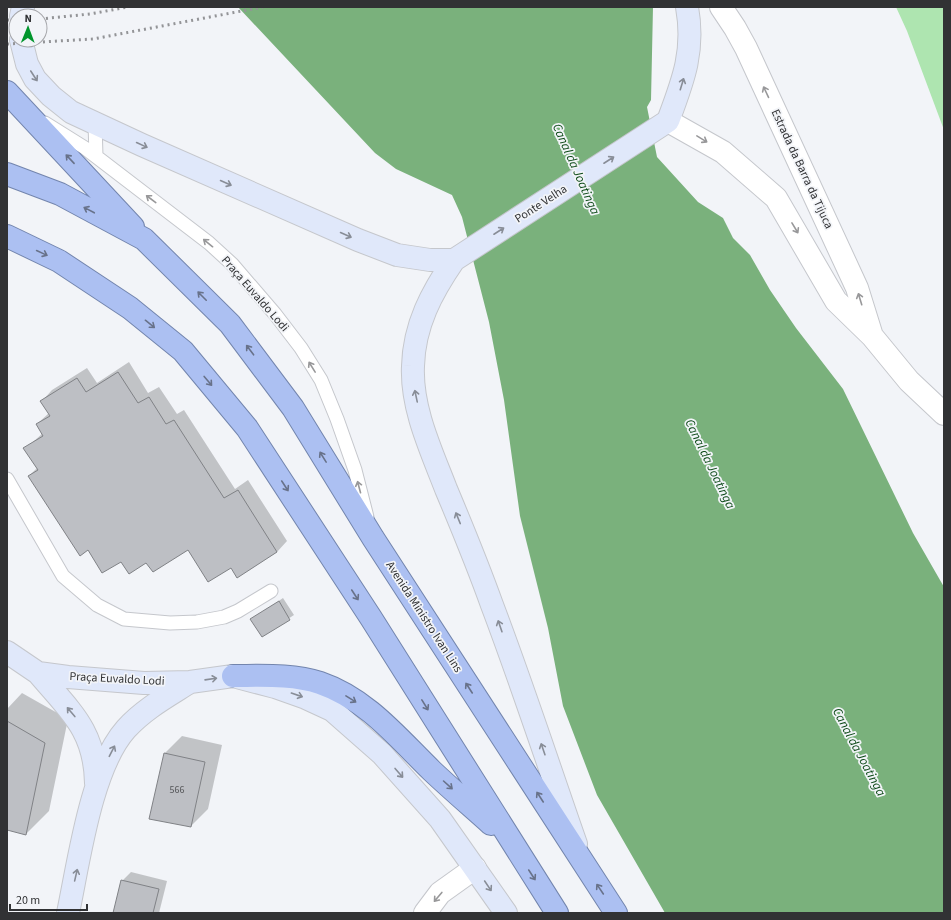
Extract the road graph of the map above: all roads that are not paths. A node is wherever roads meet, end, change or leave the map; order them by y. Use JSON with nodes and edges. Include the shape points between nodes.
{"nodes":[{"id":1,"x":687,"y":7,"type":"edge"},
{"id":2,"x":721,"y":7,"type":"edge"},
{"id":3,"x":23,"y":48,"type":"edge"},
{"id":4,"x":7,"y":92,"type":"edge"},
{"id":5,"x":22,"y":108,"type":"junction"},
{"id":6,"x":95,"y":123,"type":"junction"},
{"id":7,"x":664,"y":124,"type":"junction"},
{"id":8,"x":96,"y":156,"type":"junction"},
{"id":9,"x":7,"y":174,"type":"edge"},
{"id":10,"x":7,"y":236,"type":"edge"},
{"id":11,"x":144,"y":239,"type":"junction"},
{"id":12,"x":460,"y":256,"type":"junction"},
{"id":13,"x":872,"y":336,"type":"junction"},
{"id":14,"x":944,"y":414,"type":"edge"},
{"id":15,"x":7,"y":479,"type":"edge"},
{"id":16,"x":373,"y":538,"type":"junction"},
{"id":17,"x":271,"y":591,"type":"dead end"},
{"id":18,"x":7,"y":652,"type":"edge"},
{"id":19,"x":38,"y":673,"type":"junction"},
{"id":20,"x":233,"y":676,"type":"junction"},
{"id":21,"x":190,"y":682,"type":"junction"},
{"id":22,"x":96,"y":786,"type":"junction"},
{"id":23,"x":511,"y":842,"type":"junction"},
{"id":24,"x":584,"y":865,"type":"junction"},
{"id":25,"x":475,"y":868,"type":"junction"},
{"id":26,"x":68,"y":913,"type":"edge"},
{"id":27,"x":425,"y":913,"type":"edge"},
{"id":28,"x":506,"y":913,"type":"edge"},
{"id":29,"x":557,"y":913,"type":"edge"},
{"id":30,"x":616,"y":913,"type":"edge"}],
"edges":[{"from":7,"to":1,"type":"main road","one_way":true,"via":[[682,84],[690,48]]},
{"from":13,"to":2,"type":"street","name":"Estrada da Barra da Tijuca","one_way":true,"via":[[853,281],[746,48]]},
{"from":3,"to":6,"type":"main road","one_way":true,"via":[[27,64],[43,89],[71,112]]},
{"from":4,"to":5,"type":"highway"},
{"from":5,"to":8,"type":"lane","name":"Praça Euvaldo Lodi"},
{"from":11,"to":5,"type":"highway","one_way":true},
{"from":6,"to":8,"type":"lane"},
{"from":6,"to":12,"type":"main road","one_way":true,"via":[[396,255],[413,258]]},
{"from":12,"to":7,"type":"main road","name":"Ponte Velha","one_way":true},
{"from":7,"to":13,"type":"street","name":"Estrada da Barra da Tijuca","one_way":true,"via":[[723,152],[776,198],[836,301]]},
{"from":16,"to":8,"type":"lane","name":"Praça Euvaldo Lodi","one_way":true,"via":[[355,470],[337,419],[321,380],[296,342],[232,264]]},
{"from":11,"to":9,"type":"highway","one_way":true,"via":[[60,194]]},
{"from":10,"to":23,"type":"highway","one_way":true,"via":[[60,261],[130,308],[183,351],[247,428],[371,618]]},
{"from":16,"to":11,"type":"highway","name":"Avenida Ministro Ivan Lins","one_way":true,"via":[[293,408],[230,324]]},
{"from":24,"to":12,"type":"main road","one_way":true,"via":[[493,606],[435,460],[421,420],[414,387],[415,342],[421,318],[431,295]]},
{"from":13,"to":14,"type":"street","name":"Estrada da Barra da Tijuca","via":[[910,381]]},
{"from":15,"to":17,"type":"lane","via":[[63,576],[97,605],[124,619],[170,623],[197,622],[238,611]]},
{"from":24,"to":16,"type":"highway","name":"Avenida Ministro Ivan Lins","one_way":true},
{"from":18,"to":19,"type":"main road","name":"Praça Euvaldo Lodi"},
{"from":19,"to":21,"type":"main road","name":"Praça Euvaldo Lodi","via":[[105,681]]},
{"from":22,"to":19,"type":"main road","one_way":true,"via":[[96,764],[92,746],[84,730]]},
{"from":21,"to":20,"type":"main road","name":"Praça Euvaldo Lodi","one_way":true},
{"from":20,"to":23,"type":"highway","one_way":true,"via":[[291,677],[320,683],[341,692],[365,707],[394,732]]},
{"from":20,"to":25,"type":"main road","one_way":true,"via":[[281,689],[332,710],[382,754],[440,819]]},
{"from":22,"to":21,"type":"main road","one_way":true,"via":[[126,729],[143,713]]},
{"from":26,"to":22,"type":"main road","one_way":true},
{"from":23,"to":29,"type":"highway","one_way":true},
{"from":30,"to":24,"type":"highway","name":"Avenida Ministro Ivan Lins","one_way":true},
{"from":25,"to":27,"type":"street","one_way":true,"via":[[440,893]]},
{"from":25,"to":28,"type":"main road","one_way":true}]}
